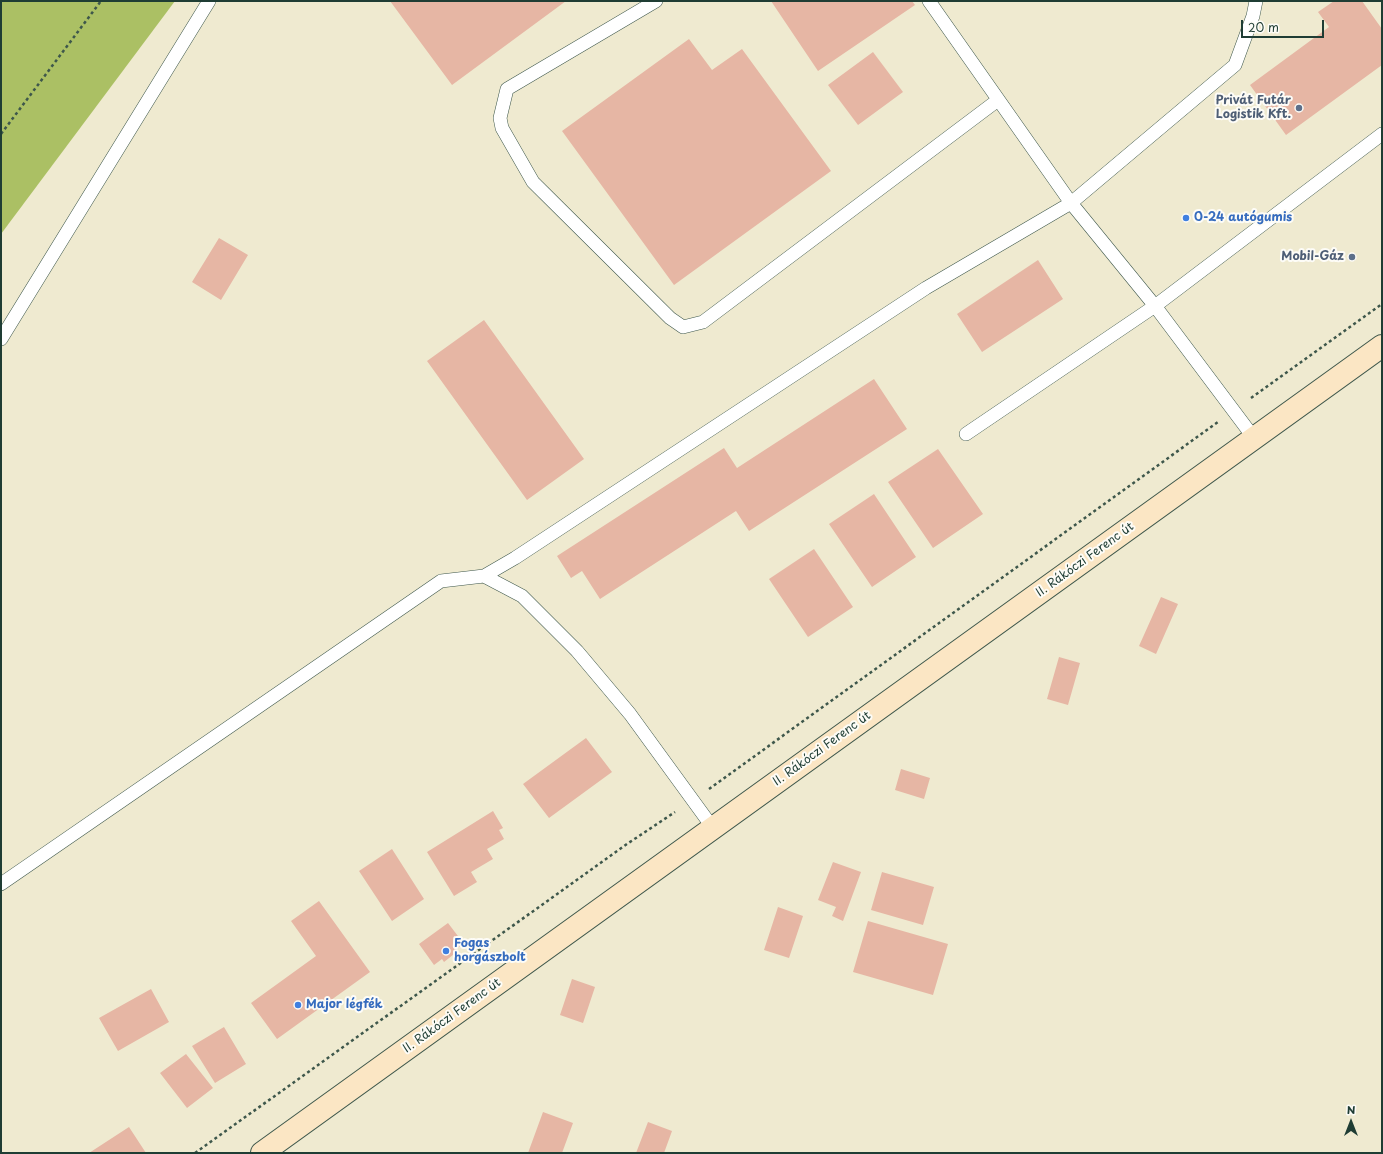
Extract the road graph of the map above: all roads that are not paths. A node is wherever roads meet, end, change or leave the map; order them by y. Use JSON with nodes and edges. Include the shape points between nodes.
{"nodes":[{"id":1,"x":209,"y":1,"type":"edge"},
{"id":2,"x":656,"y":1,"type":"edge"},
{"id":3,"x":929,"y":1,"type":"edge"},
{"id":4,"x":1256,"y":1,"type":"edge"},
{"id":5,"x":998,"y":100,"type":"junction"},
{"id":6,"x":1382,"y":134,"type":"edge"},
{"id":7,"x":1071,"y":203,"type":"junction"},
{"id":8,"x":1155,"y":306,"type":"junction"},
{"id":9,"x":1,"y":340,"type":"edge"},
{"id":10,"x":1382,"y":346,"type":"edge"},
{"id":11,"x":966,"y":434,"type":"dead end"},
{"id":12,"x":1254,"y":438,"type":"junction"},
{"id":13,"x":484,"y":576,"type":"junction"},
{"id":14,"x":713,"y":828,"type":"junction"},
{"id":15,"x":1,"y":884,"type":"edge"},
{"id":16,"x":262,"y":1153,"type":"edge"}],
"edges":[{"from":1,"to":9,"type":"lane"},
{"from":2,"to":5,"type":"lane","via":[[507,89],[500,118],[502,128],[533,182],[670,318],[683,327],[703,322]]},
{"from":3,"to":5,"type":"lane"},
{"from":4,"to":7,"type":"lane","via":[[1235,65]]},
{"from":5,"to":7,"type":"lane"},
{"from":6,"to":8,"type":"lane"},
{"from":7,"to":8,"type":"lane"},
{"from":7,"to":13,"type":"lane","via":[[926,288]]},
{"from":8,"to":11,"type":"lane"},
{"from":8,"to":12,"type":"lane"},
{"from":10,"to":12,"type":"main road","name":"II. Rákóczi Ferenc út"},
{"from":12,"to":14,"type":"main road","name":"II. Rákóczi Ferenc út"},
{"from":13,"to":14,"type":"lane","via":[[522,596],[577,651],[630,714]]},
{"from":13,"to":15,"type":"lane","via":[[441,582]]},
{"from":14,"to":16,"type":"main road","name":"II. Rákóczi Ferenc út"}]}
